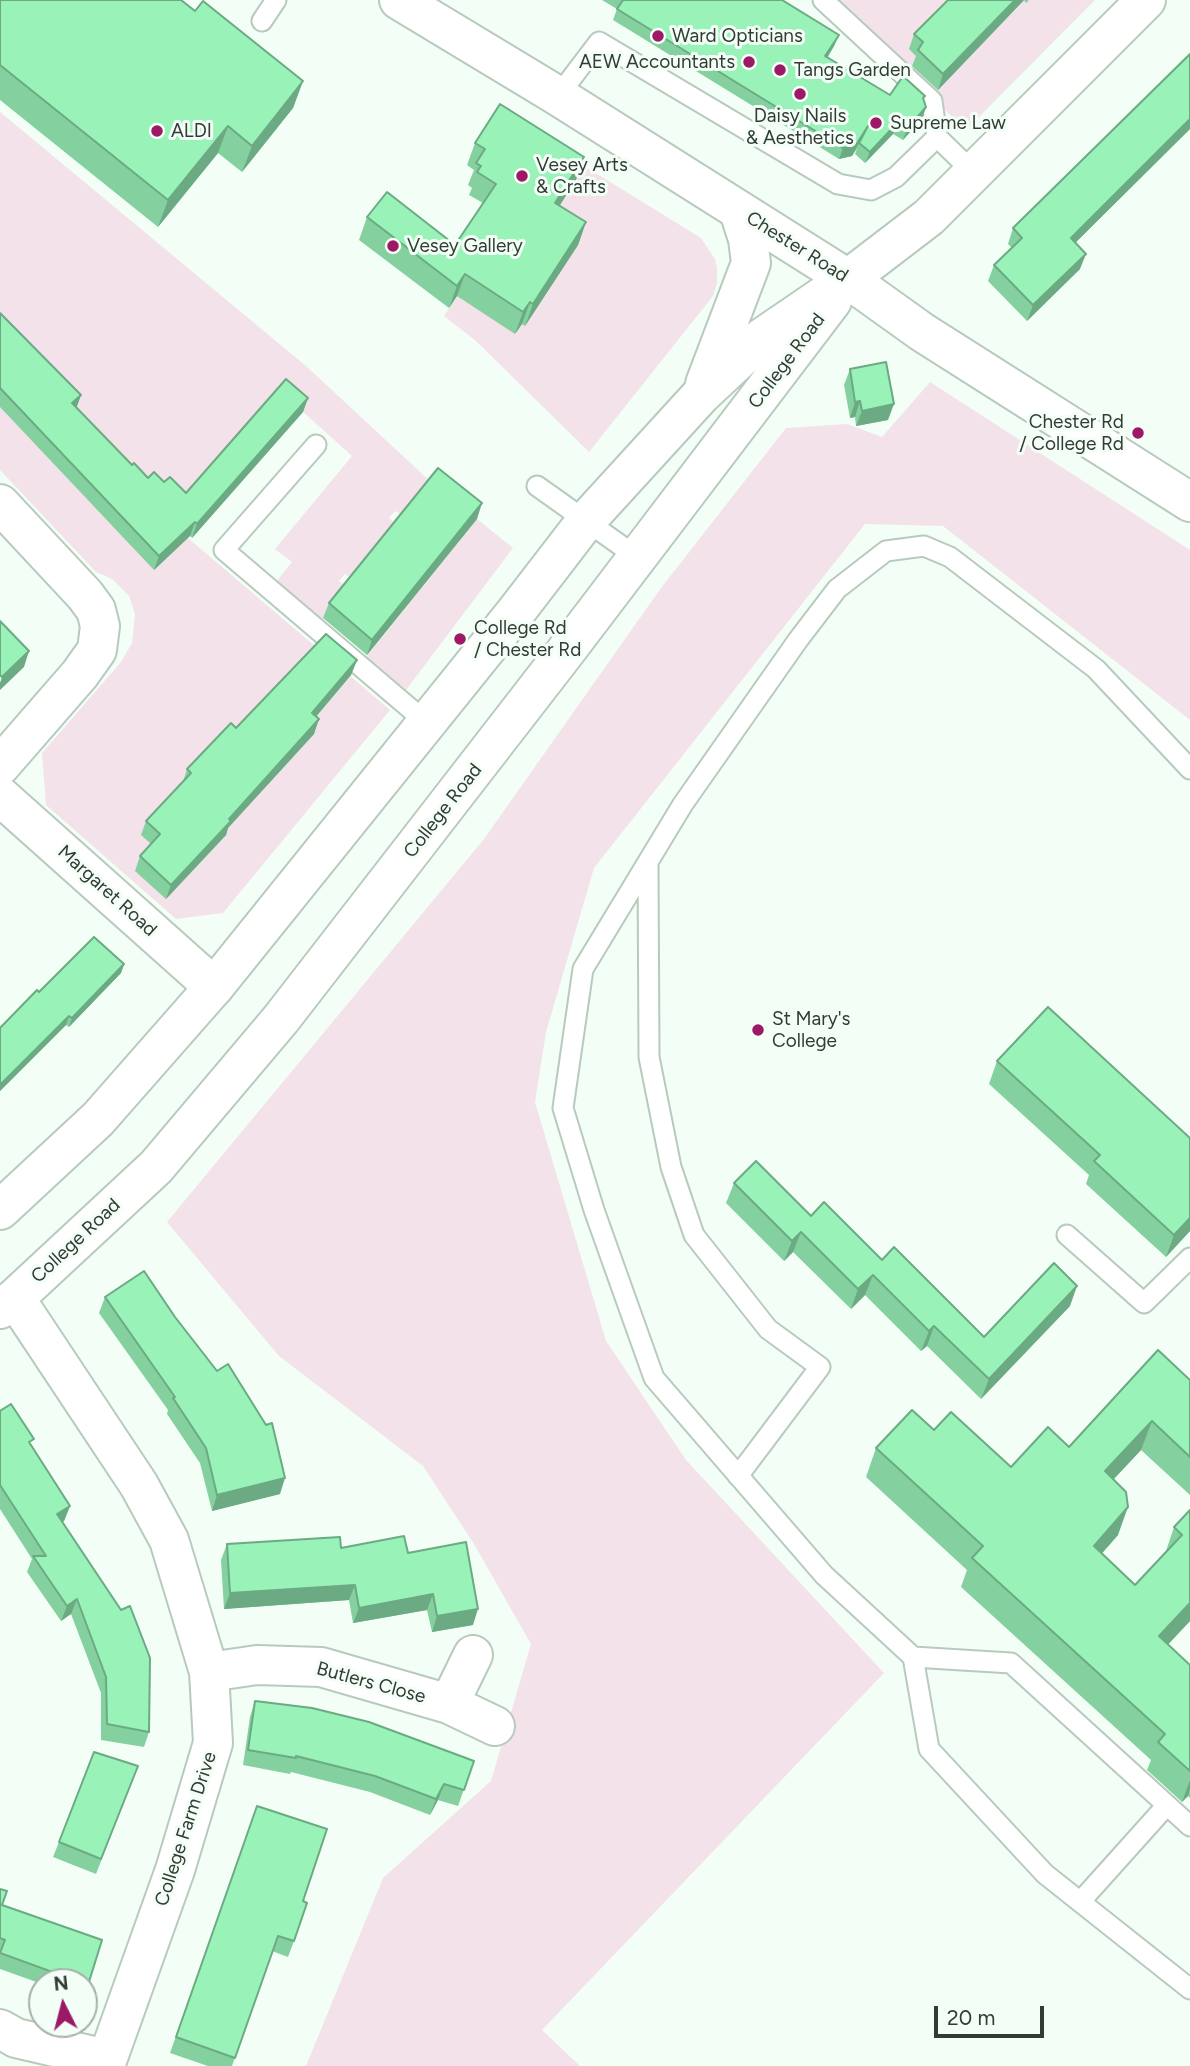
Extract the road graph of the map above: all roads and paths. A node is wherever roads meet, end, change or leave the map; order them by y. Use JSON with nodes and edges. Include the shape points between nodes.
{"nodes":[{"id":1,"x":275,"y":0,"type":"edge"},
{"id":2,"x":399,"y":0,"type":"edge"},
{"id":3,"x":823,"y":0,"type":"edge"},
{"id":4,"x":1146,"y":0,"type":"edge"},
{"id":5,"x":262,"y":21,"type":"dead end"},
{"id":6,"x":558,"y":96,"type":"junction"},
{"id":7,"x":937,"y":137,"type":"junction"},
{"id":8,"x":974,"y":173,"type":"junction"},
{"id":9,"x":739,"y":211,"type":"junction"},
{"id":10,"x":848,"y":279,"type":"junction"},
{"id":11,"x":701,"y":396,"type":"junction"},
{"id":12,"x":316,"y":445,"type":"dead end"},
{"id":13,"x":537,"y":486,"type":"dead end"},
{"id":14,"x":1190,"y":502,"type":"edge"},
{"id":15,"x":0,"y":504,"type":"edge"},
{"id":16,"x":585,"y":522,"type":"junction"},
{"id":17,"x":637,"y":557,"type":"junction"},
{"id":18,"x":426,"y":722,"type":"junction"},
{"id":19,"x":0,"y":766,"type":"edge"},
{"id":20,"x":1190,"y":769,"type":"edge"},
{"id":21,"x":0,"y":796,"type":"edge"},
{"id":22,"x":648,"y":861,"type":"junction"},
{"id":23,"x":214,"y":987,"type":"junction"},
{"id":24,"x":0,"y":1210,"type":"edge"},
{"id":25,"x":1067,"y":1235,"type":"dead end"},
{"id":26,"x":1190,"y":1258,"type":"edge"},
{"id":27,"x":7,"y":1303,"type":"edge"},
{"id":28,"x":738,"y":1476,"type":"junction"},
{"id":29,"x":473,"y":1655,"type":"dead end"},
{"id":30,"x":913,"y":1657,"type":"junction"},
{"id":31,"x":209,"y":1672,"type":"junction"},
{"id":32,"x":449,"y":1704,"type":"junction"},
{"id":33,"x":495,"y":1726,"type":"dead end"},
{"id":34,"x":1167,"y":1805,"type":"junction"},
{"id":35,"x":1190,"y":1826,"type":"edge"},
{"id":36,"x":1080,"y":1902,"type":"junction"},
{"id":37,"x":1190,"y":1989,"type":"edge"},
{"id":38,"x":0,"y":2029,"type":"edge"},
{"id":39,"x":105,"y":2063,"type":"edge"}],
"edges":[{"from":1,"to":5,"type":"lane"},
{"from":2,"to":6,"type":"main road","name":"Chester Road"},
{"from":3,"to":7,"type":"lane","via":[[932,101]]},
{"from":4,"to":8,"type":"main road","name":"College Road"},
{"from":6,"to":7,"type":"lane","via":[[599,42],[838,184],[871,190],[896,177]]},
{"from":6,"to":9,"type":"main road","name":"Chester Road"},
{"from":7,"to":8,"type":"lane"},
{"from":8,"to":10,"type":"main road","name":"College Road","via":[[929,217]]},
{"from":9,"to":10,"type":"main road","name":"Chester Road"},
{"from":9,"to":11,"type":"main road","name":"College Road","via":[[751,263]]},
{"from":10,"to":11,"type":"main road","name":"College Road","via":[[762,337]]},
{"from":10,"to":14,"type":"main road","name":"Chester Road","via":[[922,332]]},
{"from":10,"to":17,"type":"main road","name":"College Road"},
{"from":11,"to":16,"type":"main road","name":"College Road"},
{"from":12,"to":18,"type":"lane","via":[[225,550]]},
{"from":13,"to":16,"type":"lane"},
{"from":15,"to":19,"type":"main road","via":[[85,596],[96,610],[100,626],[97,650],[80,674]]},
{"from":16,"to":17,"type":"lane"},
{"from":16,"to":18,"type":"main road","name":"College Road"},
{"from":17,"to":27,"type":"main road","name":"College Road","via":[[272,1030],[156,1167]]},
{"from":18,"to":23,"type":"main road","name":"College Road"},
{"from":20,"to":22,"type":"lane","via":[[1096,669],[950,557],[924,546],[886,551],[837,589],[683,804]]},
{"from":21,"to":23,"type":"main road","name":"Margaret Road"},
{"from":22,"to":28,"type":"lane","via":[[583,969],[563,1108],[654,1378]]},
{"from":22,"to":28,"type":"lane","via":[[649,1056],[671,1167],[694,1235],[768,1329],[820,1367]]},
{"from":23,"to":24,"type":"main road","name":"College Road","via":[[98,1119]]},
{"from":25,"to":26,"type":"lane","via":[[1144,1303]]},
{"from":27,"to":31,"type":"main road","name":"College Farm Drive","via":[[139,1485],[169,1540]]},
{"from":28,"to":30,"type":"lane","via":[[824,1575]]},
{"from":29,"to":32,"type":"main road","name":"Butlers Close"},
{"from":30,"to":34,"type":"lane","via":[[1011,1663]]},
{"from":30,"to":36,"type":"lane","via":[[929,1749],[1045,1874]]},
{"from":31,"to":32,"type":"main road","name":"Butlers Close","via":[[257,1665],[321,1667]]},
{"from":31,"to":39,"type":"main road","name":"College Farm Drive","via":[[213,1743],[175,1870]]},
{"from":32,"to":33,"type":"main road","name":"Butlers Close"},
{"from":34,"to":35,"type":"lane"},
{"from":34,"to":36,"type":"lane"},
{"from":36,"to":37,"type":"lane"},
{"from":38,"to":39,"type":"main road","via":[[16,2038]]}]}
